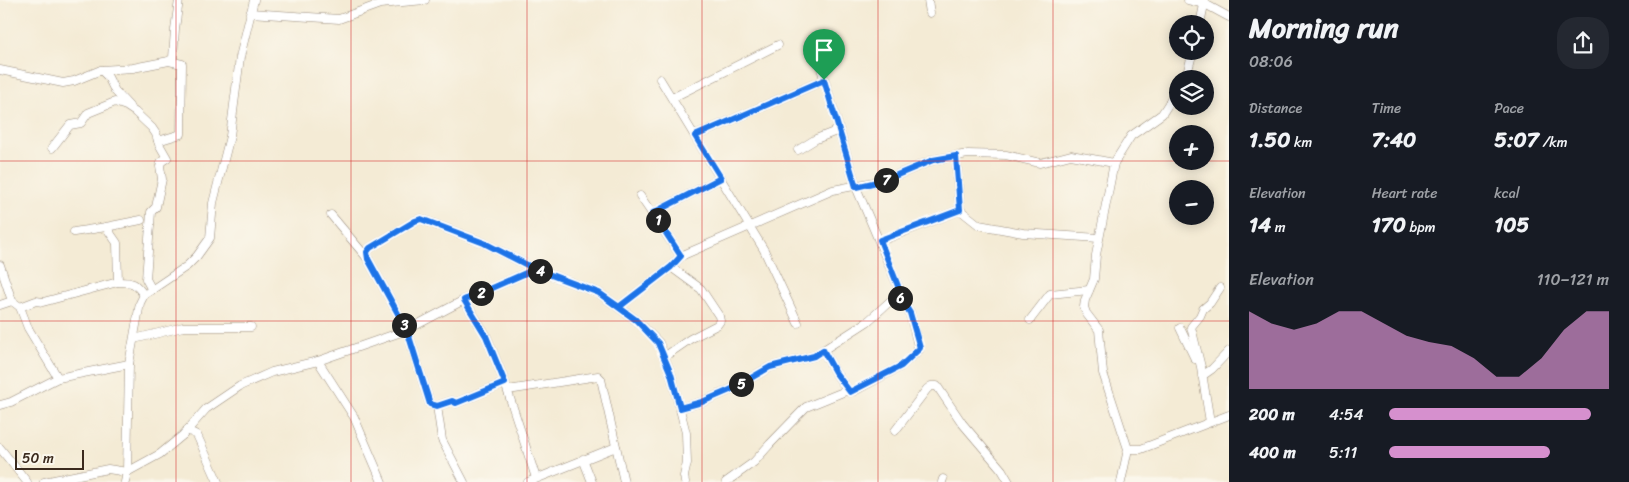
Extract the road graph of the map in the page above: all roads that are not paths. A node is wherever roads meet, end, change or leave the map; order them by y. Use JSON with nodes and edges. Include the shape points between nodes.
{"nodes":[{"id":1,"x":180,"y":0,"type":"edge"},
{"id":2,"x":254,"y":0,"type":"edge"},
{"id":3,"x":425,"y":0,"type":"edge"},
{"id":4,"x":928,"y":0,"type":"edge"},
{"id":5,"x":1188,"y":0,"type":"edge"},
{"id":6,"x":1205,"y":2,"type":"edge"},
{"id":7,"x":250,"y":13,"type":"junction"},
{"id":8,"x":930,"y":13,"type":"dead end"},
{"id":9,"x":1202,"y":15,"type":"edge"},
{"id":10,"x":1229,"y":17,"type":"edge"},
{"id":11,"x":778,"y":45,"type":"dead end"},
{"id":12,"x":818,"y":58,"type":"dead end"},
{"id":13,"x":169,"y":61,"type":"junction"},
{"id":14,"x":0,"y":70,"type":"edge"},
{"id":15,"x":101,"y":70,"type":"junction"},
{"id":16,"x":660,"y":79,"type":"dead end"},
{"id":17,"x":824,"y":80,"type":"junction"},
{"id":18,"x":672,"y":98,"type":"junction"},
{"id":19,"x":1169,"y":103,"type":"edge"},
{"id":20,"x":132,"y":110,"type":"junction"},
{"id":21,"x":839,"y":130,"type":"junction"},
{"id":22,"x":695,"y":136,"type":"junction"},
{"id":23,"x":159,"y":143,"type":"junction"},
{"id":24,"x":52,"y":148,"type":"dead end"},
{"id":25,"x":798,"y":150,"type":"dead end"},
{"id":26,"x":956,"y":156,"type":"junction"},
{"id":27,"x":1114,"y":163,"type":"junction"},
{"id":28,"x":721,"y":178,"type":"junction"},
{"id":29,"x":856,"y":187,"type":"junction"},
{"id":30,"x":640,"y":196,"type":"dead end"},
{"id":31,"x":960,"y":210,"type":"junction"},
{"id":32,"x":653,"y":213,"type":"junction"},
{"id":33,"x":331,"y":215,"type":"dead end"},
{"id":34,"x":141,"y":220,"type":"dead end"},
{"id":35,"x":750,"y":226,"type":"junction"},
{"id":36,"x":106,"y":227,"type":"junction"},
{"id":37,"x":74,"y":232,"type":"dead end"},
{"id":38,"x":1099,"y":238,"type":"junction"},
{"id":39,"x":880,"y":240,"type":"junction"},
{"id":40,"x":681,"y":256,"type":"junction"},
{"id":41,"x":368,"y":259,"type":"junction"},
{"id":42,"x":0,"y":265,"type":"edge"},
{"id":43,"x":671,"y":267,"type":"junction"},
{"id":44,"x":535,"y":269,"type":"junction"},
{"id":45,"x":118,"y":282,"type":"junction"},
{"id":46,"x":137,"y":284,"type":"junction"},
{"id":47,"x":1220,"y":288,"type":"dead end"},
{"id":48,"x":152,"y":290,"type":"junction"},
{"id":49,"x":1089,"y":290,"type":"junction"},
{"id":50,"x":898,"y":294,"type":"junction"},
{"id":51,"x":144,"y":295,"type":"junction"},
{"id":52,"x":12,"y":300,"type":"junction"},
{"id":53,"x":464,"y":300,"type":"junction"},
{"id":54,"x":0,"y":305,"type":"edge"},
{"id":55,"x":20,"y":307,"type":"junction"},
{"id":56,"x":619,"y":307,"type":"junction"},
{"id":57,"x":1030,"y":320,"type":"dead end"},
{"id":58,"x":798,"y":323,"type":"dead end"},
{"id":59,"x":251,"y":327,"type":"dead end"},
{"id":60,"x":1180,"y":328,"type":"dead end"},
{"id":61,"x":407,"y":330,"type":"junction"},
{"id":62,"x":134,"y":339,"type":"junction"},
{"id":63,"x":823,"y":350,"type":"junction"},
{"id":64,"x":1229,"y":351,"type":"edge"},
{"id":65,"x":664,"y":357,"type":"junction"},
{"id":66,"x":318,"y":362,"type":"junction"},
{"id":67,"x":130,"y":364,"type":"junction"},
{"id":68,"x":1200,"y":367,"type":"junction"},
{"id":69,"x":1202,"y":376,"type":"junction"},
{"id":70,"x":58,"y":378,"type":"junction"},
{"id":71,"x":506,"y":386,"type":"junction"},
{"id":72,"x":848,"y":390,"type":"junction"},
{"id":73,"x":0,"y":405,"type":"edge"},
{"id":74,"x":437,"y":406,"type":"junction"},
{"id":75,"x":680,"y":408,"type":"junction"},
{"id":76,"x":1229,"y":415,"type":"edge"},
{"id":77,"x":1210,"y":422,"type":"junction"},
{"id":78,"x":187,"y":430,"type":"junction"},
{"id":79,"x":895,"y":431,"type":"dead end"},
{"id":80,"x":616,"y":447,"type":"junction"},
{"id":81,"x":0,"y":448,"type":"edge"},
{"id":82,"x":1128,"y":449,"type":"junction"},
{"id":83,"x":583,"y":459,"type":"junction"},
{"id":84,"x":127,"y":472,"type":"junction"},
{"id":85,"x":536,"y":478,"type":"junction"},
{"id":86,"x":27,"y":482,"type":"edge"},
{"id":87,"x":44,"y":482,"type":"edge"},
{"id":88,"x":125,"y":482,"type":"edge"},
{"id":89,"x":218,"y":482,"type":"edge"},
{"id":90,"x":382,"y":482,"type":"edge"},
{"id":91,"x":464,"y":482,"type":"edge"},
{"id":92,"x":528,"y":482,"type":"edge"},
{"id":93,"x":592,"y":482,"type":"edge"},
{"id":94,"x":624,"y":482,"type":"edge"},
{"id":95,"x":684,"y":482,"type":"edge"},
{"id":96,"x":726,"y":482,"type":"edge"},
{"id":97,"x":1009,"y":482,"type":"edge"},
{"id":98,"x":1121,"y":482,"type":"edge"}],
"edges":[{"from":1,"to":13,"type":"street","via":[[173,58]]},
{"from":2,"to":7,"type":"street"},
{"from":3,"to":7,"type":"street","via":[[380,4],[340,19]]},
{"from":4,"to":8,"type":"street"},
{"from":5,"to":6,"type":"street"},
{"from":6,"to":9,"type":"street"},
{"from":6,"to":10,"type":"street"},
{"from":7,"to":48,"type":"street","via":[[240,57],[230,136],[213,203],[210,238],[187,266]]},
{"from":11,"to":18,"type":"street"},
{"from":12,"to":17,"type":"street"},
{"from":13,"to":15,"type":"street"},
{"from":13,"to":23,"type":"street","via":[[182,64],[181,134]]},
{"from":14,"to":15,"type":"street","via":[[63,83],[74,82]]},
{"from":15,"to":20,"type":"street"},
{"from":16,"to":18,"type":"street"},
{"from":17,"to":21,"type":"street"},
{"from":17,"to":22,"type":"street"},
{"from":18,"to":22,"type":"street"},
{"from":19,"to":27,"type":"street","via":[[1162,114],[1131,136]]},
{"from":20,"to":23,"type":"street","via":[[152,128]]},
{"from":20,"to":24,"type":"street","via":[[115,102],[88,113],[81,123],[68,127]]},
{"from":21,"to":25,"type":"street"},
{"from":21,"to":29,"type":"street"},
{"from":22,"to":28,"type":"street"},
{"from":23,"to":48,"type":"street","via":[[167,157],[160,166],[162,179],[156,206],[151,212],[146,279]]},
{"from":26,"to":27,"type":"street","via":[[1006,155],[1040,164],[1071,155]]},
{"from":26,"to":29,"type":"street","via":[[933,160],[885,180]]},
{"from":26,"to":31,"type":"street"},
{"from":27,"to":38,"type":"street"},
{"from":28,"to":32,"type":"street"},
{"from":28,"to":35,"type":"street"},
{"from":29,"to":35,"type":"street","via":[[833,190]]},
{"from":29,"to":39,"type":"street"},
{"from":30,"to":32,"type":"street"},
{"from":31,"to":38,"type":"street","via":[[979,225],[1023,234]]},
{"from":31,"to":39,"type":"street"},
{"from":32,"to":40,"type":"street"},
{"from":33,"to":41,"type":"street"},
{"from":34,"to":36,"type":"street"},
{"from":35,"to":40,"type":"street"},
{"from":35,"to":58,"type":"street"},
{"from":36,"to":37,"type":"street"},
{"from":36,"to":45,"type":"street","via":[[117,243]]},
{"from":38,"to":49,"type":"street","via":[[1094,279]]},
{"from":39,"to":50,"type":"street","via":[[898,286]]},
{"from":40,"to":43,"type":"street"},
{"from":41,"to":44,"type":"street","via":[[370,248],[421,219],[484,243]]},
{"from":41,"to":61,"type":"street"},
{"from":42,"to":52,"type":"street"},
{"from":43,"to":56,"type":"street"},
{"from":43,"to":65,"type":"street","via":[[701,289],[720,321]]},
{"from":44,"to":53,"type":"street"},
{"from":44,"to":56,"type":"street","via":[[599,293]]},
{"from":45,"to":46,"type":"street"},
{"from":45,"to":55,"type":"street"},
{"from":46,"to":48,"type":"street"},
{"from":46,"to":51,"type":"street"},
{"from":47,"to":68,"type":"street","via":[[1191,327]]},
{"from":48,"to":51,"type":"street"},
{"from":49,"to":57,"type":"street","via":[[1050,294]]},
{"from":49,"to":82,"type":"street","via":[[1084,307],[1099,330],[1103,373]]},
{"from":50,"to":63,"type":"street","via":[[868,322]]},
{"from":50,"to":72,"type":"street","via":[[910,313],[919,350],[901,366],[854,391]]},
{"from":51,"to":62,"type":"street"},
{"from":52,"to":54,"type":"street"},
{"from":52,"to":55,"type":"street"},
{"from":53,"to":61,"type":"street"},
{"from":53,"to":71,"type":"street","via":[[486,336]]},
{"from":55,"to":70,"type":"street","via":[[28,328]]},
{"from":56,"to":65,"type":"street","via":[[658,343]]},
{"from":59,"to":62,"type":"street","via":[[183,327]]},
{"from":60,"to":68,"type":"street"},
{"from":61,"to":66,"type":"street"},
{"from":61,"to":74,"type":"street","via":[[430,404]]},
{"from":62,"to":67,"type":"street"},
{"from":63,"to":72,"type":"street"},
{"from":63,"to":75,"type":"street","via":[[814,356],[770,367],[730,390]]},
{"from":64,"to":69,"type":"street"},
{"from":65,"to":75,"type":"street"},
{"from":66,"to":78,"type":"street","via":[[272,372],[240,386],[206,409]]},
{"from":66,"to":90,"type":"street","via":[[354,417]]},
{"from":67,"to":70,"type":"street"},
{"from":67,"to":84,"type":"street"},
{"from":68,"to":69,"type":"street"},
{"from":69,"to":77,"type":"street"},
{"from":70,"to":73,"type":"street"},
{"from":71,"to":74,"type":"street"},
{"from":71,"to":80,"type":"street","via":[[598,376]]},
{"from":71,"to":85,"type":"street"},
{"from":72,"to":96,"type":"street","via":[[806,407],[754,462]]},
{"from":74,"to":91,"type":"street","via":[[442,440]]},
{"from":75,"to":95,"type":"street","via":[[686,433]]},
{"from":76,"to":77,"type":"street"},
{"from":77,"to":82,"type":"street","via":[[1141,449]]},
{"from":78,"to":84,"type":"street","via":[[160,454]]},
{"from":78,"to":89,"type":"street","via":[[197,434]]},
{"from":79,"to":97,"type":"street","via":[[927,389],[937,386]]},
{"from":80,"to":83,"type":"street"},
{"from":80,"to":94,"type":"street"},
{"from":81,"to":86,"type":"street"},
{"from":82,"to":98,"type":"street"},
{"from":83,"to":85,"type":"street"},
{"from":83,"to":93,"type":"street"},
{"from":84,"to":87,"type":"street","via":[[108,469]]},
{"from":84,"to":88,"type":"street"},
{"from":85,"to":92,"type":"street"}]}
